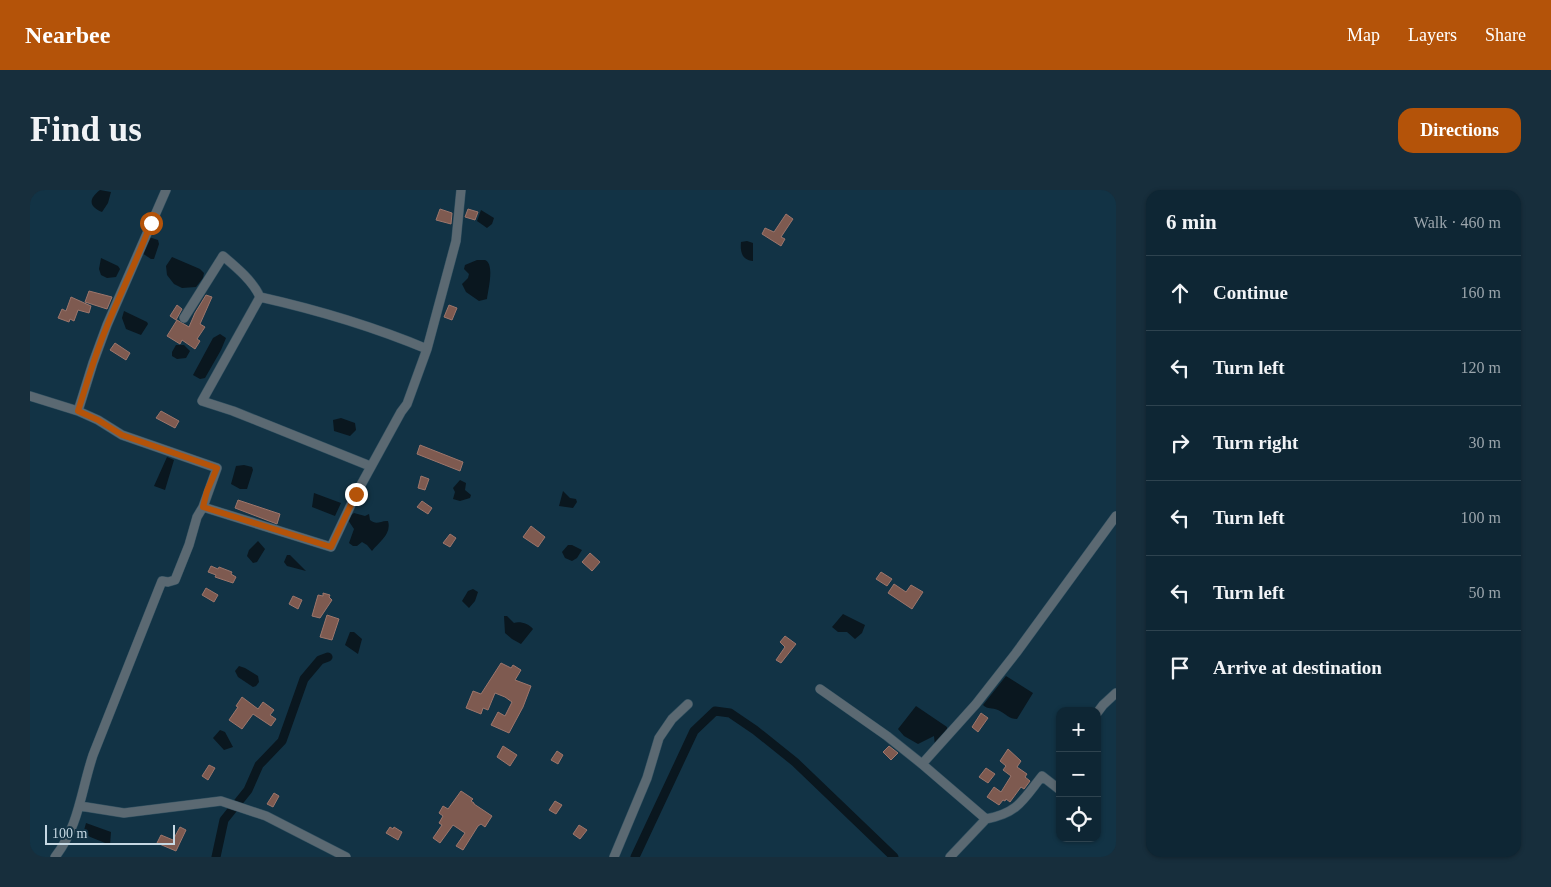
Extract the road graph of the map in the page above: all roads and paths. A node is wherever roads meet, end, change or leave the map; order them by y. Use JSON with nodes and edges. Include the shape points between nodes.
{"nodes":[{"id":1,"x":166,"y":190,"type":"edge"},
{"id":2,"x":461,"y":190,"type":"edge"},
{"id":3,"x":260,"y":297,"type":"junction"},
{"id":4,"x":184,"y":318,"type":"dead end"},
{"id":5,"x":427,"y":349,"type":"junction"},
{"id":6,"x":30,"y":396,"type":"edge"},
{"id":7,"x":78,"y":411,"type":"junction"},
{"id":8,"x":370,"y":466,"type":"junction"},
{"id":9,"x":203,"y":507,"type":"junction"},
{"id":10,"x":1116,"y":516,"type":"edge"},
{"id":11,"x":820,"y":689,"type":"dead end"},
{"id":12,"x":1116,"y":693,"type":"edge"},
{"id":13,"x":688,"y":704,"type":"dead end"},
{"id":14,"x":1101,"y":708,"type":"edge"},
{"id":15,"x":922,"y":764,"type":"junction"},
{"id":16,"x":1056,"y":787,"type":"edge"},
{"id":17,"x":80,"y":806,"type":"junction"},
{"id":18,"x":986,"y":819,"type":"junction"},
{"id":19,"x":55,"y":857,"type":"edge"},
{"id":20,"x":346,"y":857,"type":"edge"},
{"id":21,"x":614,"y":857,"type":"edge"},
{"id":22,"x":950,"y":857,"type":"edge"}],
"edges":[{"from":1,"to":7,"type":"street","via":[[107,325]]},
{"from":2,"to":5,"type":"street","via":[[456,241]]},
{"from":3,"to":4,"type":"street","via":[[258,291],[223,256]]},
{"from":3,"to":5,"type":"street","via":[[320,311]]},
{"from":3,"to":8,"type":"street","via":[[202,401]]},
{"from":5,"to":8,"type":"street","via":[[407,404]]},
{"from":6,"to":7,"type":"street"},
{"from":7,"to":9,"type":"street","via":[[122,435],[217,468]]},
{"from":8,"to":9,"type":"street","via":[[331,547]]},
{"from":9,"to":17,"type":"street","via":[[175,580],[162,581],[151,607],[85,777]]},
{"from":10,"to":15,"type":"street","via":[[1016,653]]},
{"from":11,"to":15,"type":"street"},
{"from":12,"to":14,"type":"street"},
{"from":13,"to":21,"type":"street","via":[[659,738],[647,778]]},
{"from":15,"to":18,"type":"street"},
{"from":16,"to":18,"type":"street","via":[[1042,776],[1019,805],[1004,816]]},
{"from":17,"to":19,"type":"street","via":[[64,845]]},
{"from":17,"to":20,"type":"street","via":[[124,813],[221,801],[266,816]]},
{"from":18,"to":22,"type":"street"}]}
